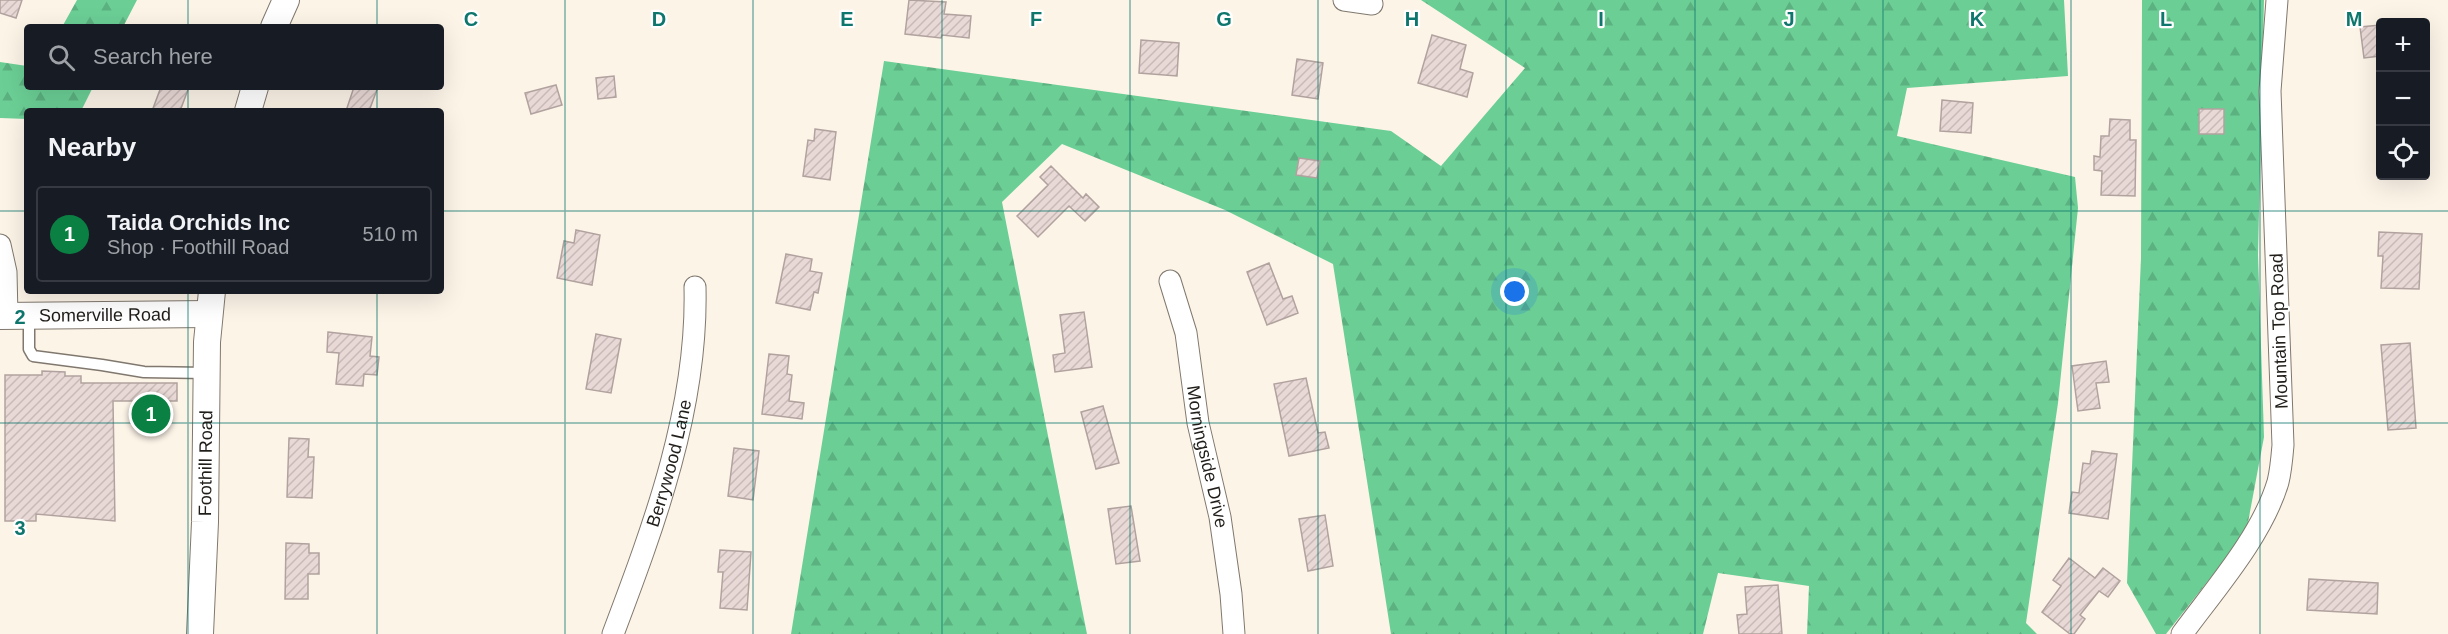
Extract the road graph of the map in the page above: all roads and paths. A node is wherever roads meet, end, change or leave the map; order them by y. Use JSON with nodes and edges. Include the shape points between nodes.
{"nodes":[{"id":1,"x":286,"y":0,"type":"edge"},
{"id":2,"x":1344,"y":0,"type":"edge"},
{"id":3,"x":2277,"y":0,"type":"edge"},
{"id":4,"x":1372,"y":4,"type":"dead end"},
{"id":5,"x":275,"y":24,"type":"edge"},
{"id":6,"x":254,"y":90,"type":"edge"},
{"id":7,"x":249,"y":108,"type":"edge"},
{"id":8,"x":0,"y":245,"type":"edge"},
{"id":9,"x":1170,"y":281,"type":"dead end"},
{"id":10,"x":695,"y":287,"type":"dead end"},
{"id":11,"x":210,"y":302,"type":"edge"},
{"id":12,"x":12,"y":316,"type":"edge"},
{"id":13,"x":207,"y":373,"type":"junction"},
{"id":14,"x":200,"y":634,"type":"edge"},
{"id":15,"x":614,"y":634,"type":"edge"},
{"id":16,"x":1234,"y":634,"type":"edge"},
{"id":17,"x":2182,"y":634,"type":"edge"}],
"edges":[{"from":1,"to":5,"type":"street"},
{"from":2,"to":4,"type":"street"},
{"from":3,"to":17,"type":"street","name":"Mountain Top Road","via":[[2270,91],[2283,445],[2278,480],[2260,523]]},
{"from":6,"to":7,"type":"street"},
{"from":8,"to":12,"type":"street"},
{"from":9,"to":16,"type":"street","name":"Morningside Drive","via":[[1186,333],[1198,423],[1220,517]]},
{"from":10,"to":15,"type":"street","name":"Berrywood Lane","via":[[691,373],[679,439]]},
{"from":11,"to":12,"type":"street","name":"Somerville Road"},
{"from":11,"to":13,"type":"street","name":"Foothill Road"},
{"from":12,"to":13,"type":"lane","via":[[33,356],[144,372]]},
{"from":13,"to":14,"type":"street","name":"Foothill Road"}]}
